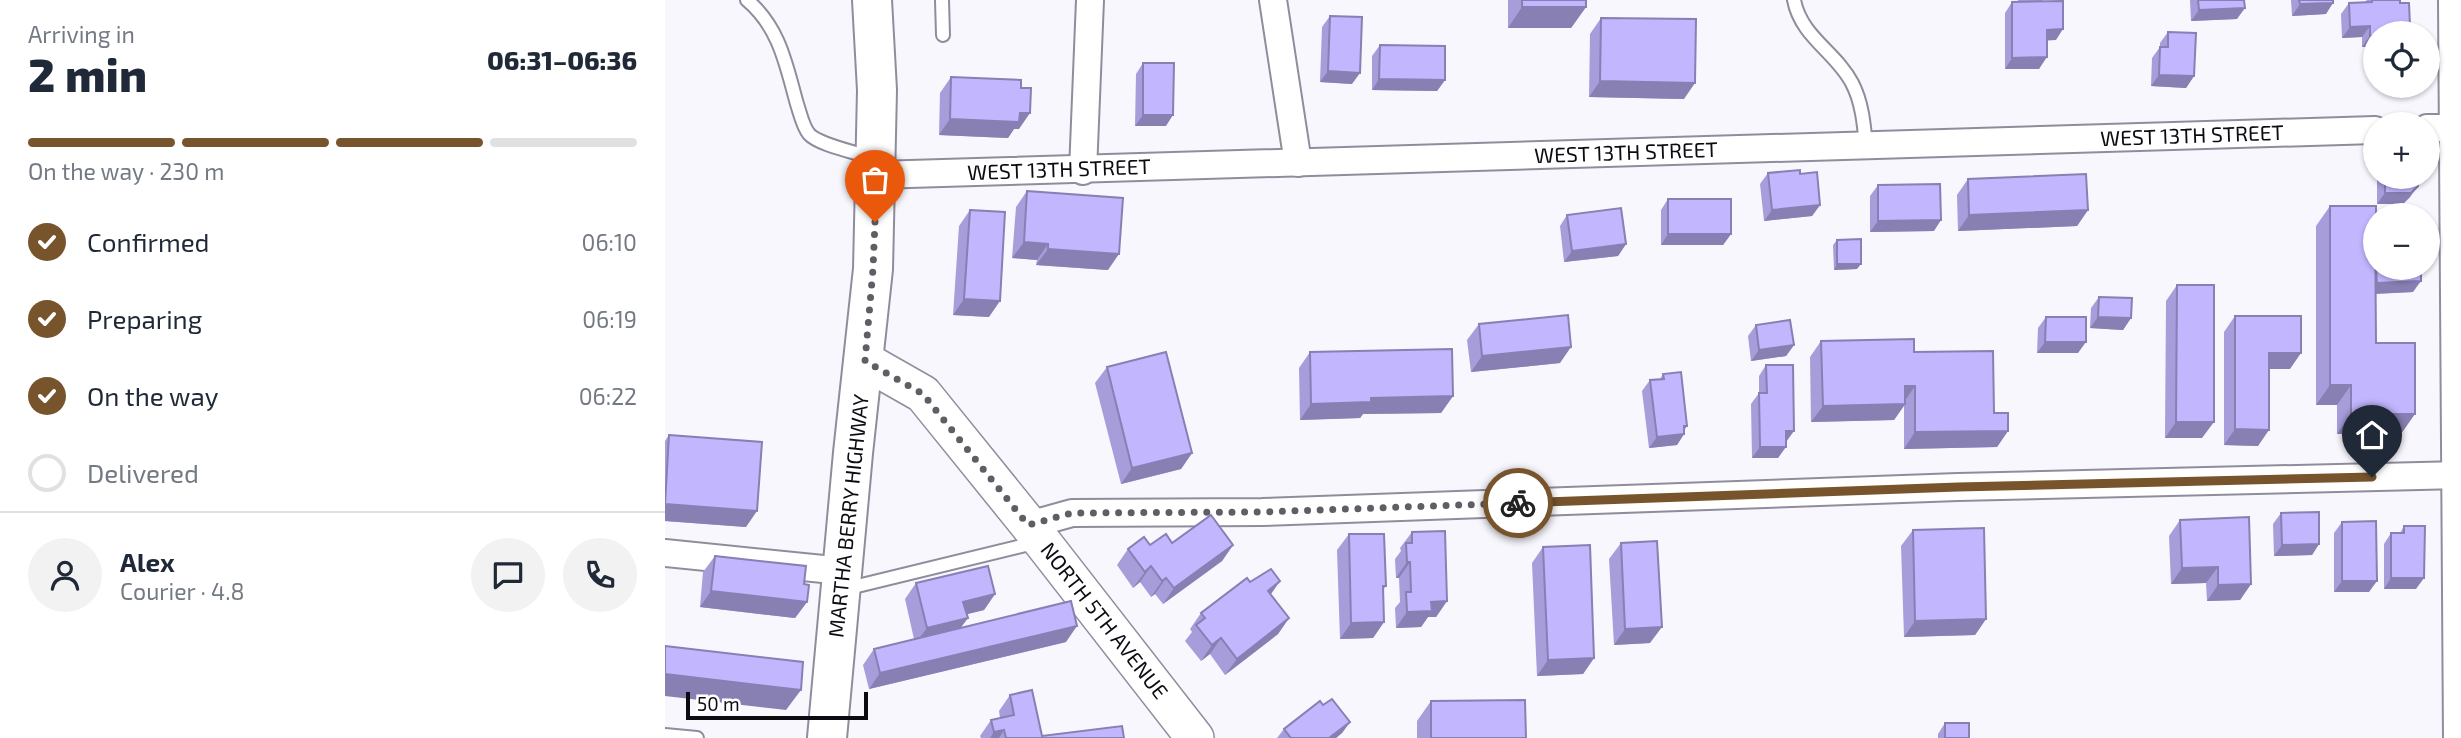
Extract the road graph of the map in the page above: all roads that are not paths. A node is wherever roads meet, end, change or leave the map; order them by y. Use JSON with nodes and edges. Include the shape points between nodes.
{"nodes":[{"id":1,"x":747,"y":0,"type":"edge"},
{"id":2,"x":872,"y":0,"type":"edge"},
{"id":3,"x":942,"y":0,"type":"edge"},
{"id":4,"x":1090,"y":0,"type":"edge"},
{"id":5,"x":1273,"y":0,"type":"edge"},
{"id":6,"x":1794,"y":0,"type":"edge"},
{"id":7,"x":2455,"y":3,"type":"edge"},
{"id":8,"x":943,"y":35,"type":"dead end"},
{"id":9,"x":2440,"y":128,"type":"edge"},
{"id":10,"x":2363,"y":130,"type":"edge"},
{"id":11,"x":1866,"y":146,"type":"junction"},
{"id":12,"x":1298,"y":163,"type":"junction"},
{"id":13,"x":876,"y":167,"type":"junction"},
{"id":14,"x":1083,"y":170,"type":"junction"},
{"id":15,"x":865,"y":361,"type":"junction"},
{"id":16,"x":2458,"y":475,"type":"edge"},
{"id":17,"x":1035,"y":533,"type":"junction"},
{"id":18,"x":665,"y":553,"type":"edge"},
{"id":19,"x":842,"y":580,"type":"junction"},
{"id":20,"x":665,"y":735,"type":"edge"},
{"id":21,"x":697,"y":738,"type":"edge"},
{"id":22,"x":827,"y":738,"type":"edge"},
{"id":23,"x":1195,"y":738,"type":"edge"},
{"id":24,"x":2457,"y":738,"type":"edge"}],
"edges":[{"from":1,"to":13,"type":"lane","via":[[772,27],[809,134]]},
{"from":2,"to":13,"type":"main road","name":"MARTHA BERRY HIGHWAY"},
{"from":3,"to":8,"type":"lane"},
{"from":4,"to":14,"type":"street"},
{"from":5,"to":12,"type":"street"},
{"from":6,"to":11,"type":"lane","via":[[1798,18],[1851,81],[1861,107]]},
{"from":7,"to":9,"type":"street"},
{"from":9,"to":16,"type":"street"},
{"from":10,"to":11,"type":"street","name":"WEST 13TH STREET"},
{"from":11,"to":12,"type":"street","name":"WEST 13TH STREET"},
{"from":12,"to":14,"type":"street","name":"WEST 13TH STREET"},
{"from":13,"to":14,"type":"street","name":"WEST 13TH STREET"},
{"from":13,"to":15,"type":"main road","name":"MARTHA BERRY HIGHWAY"},
{"from":15,"to":17,"type":"street","name":"NORTH 5TH AVENUE","via":[[923,394]]},
{"from":15,"to":19,"type":"main road","name":"MARTHA BERRY HIGHWAY"},
{"from":16,"to":17,"type":"street","via":[[1944,487],[1262,512],[1072,513]]},
{"from":16,"to":24,"type":"street"},
{"from":17,"to":19,"type":"lane"},
{"from":17,"to":23,"type":"street","name":"NORTH 5TH AVENUE"},
{"from":18,"to":19,"type":"street"},
{"from":19,"to":22,"type":"main road","name":"MARTHA BERRY HIGHWAY"},
{"from":20,"to":21,"type":"lane"}]}
